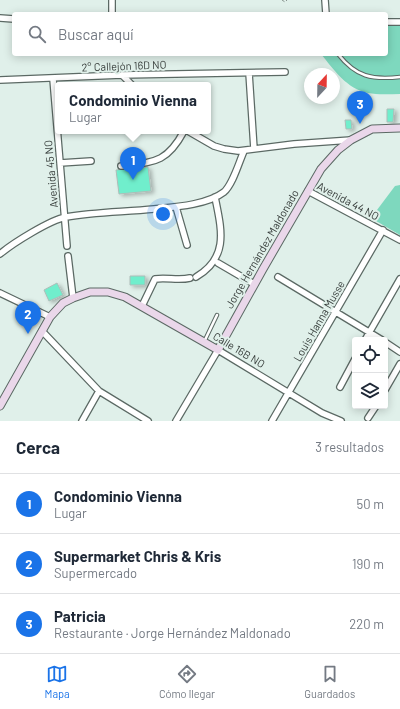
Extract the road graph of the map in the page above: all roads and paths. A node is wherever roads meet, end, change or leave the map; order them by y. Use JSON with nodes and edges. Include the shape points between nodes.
{"nodes":[{"id":1,"x":112,"y":0,"type":"edge"},
{"id":2,"x":282,"y":0,"type":"edge"},
{"id":3,"x":287,"y":0,"type":"edge"},
{"id":4,"x":325,"y":0,"type":"edge"},
{"id":5,"x":112,"y":12,"type":"edge"},
{"id":6,"x":326,"y":12,"type":"edge"},
{"id":7,"x":0,"y":18,"type":"edge"},
{"id":8,"x":12,"y":19,"type":"edge"},
{"id":9,"x":388,"y":22,"type":"edge"},
{"id":10,"x":400,"y":22,"type":"edge"},
{"id":11,"x":340,"y":56,"type":"edge"},
{"id":12,"x":285,"y":72,"type":"dead end"},
{"id":13,"x":249,"y":73,"type":"junction"},
{"id":14,"x":122,"y":75,"type":"junction"},
{"id":15,"x":400,"y":77,"type":"edge"},
{"id":16,"x":53,"y":79,"type":"junction"},
{"id":17,"x":0,"y":80,"type":"edge"},
{"id":18,"x":129,"y":82,"type":"edge"},
{"id":19,"x":55,"y":103,"type":"edge"},
{"id":20,"x":400,"y":128,"type":"edge"},
{"id":21,"x":58,"y":134,"type":"edge"},
{"id":22,"x":182,"y":134,"type":"edge"},
{"id":23,"x":192,"y":134,"type":"edge"},
{"id":24,"x":351,"y":140,"type":"junction"},
{"id":25,"x":254,"y":149,"type":"junction"},
{"id":26,"x":244,"y":151,"type":"junction"},
{"id":27,"x":91,"y":161,"type":"dead end"},
{"id":28,"x":60,"y":163,"type":"junction"},
{"id":29,"x":121,"y":166,"type":"dead end"},
{"id":30,"x":308,"y":191,"type":"junction"},
{"id":31,"x":215,"y":196,"type":"junction"},
{"id":32,"x":176,"y":207,"type":"junction"},
{"id":33,"x":64,"y":217,"type":"junction"},
{"id":34,"x":383,"y":230,"type":"junction"},
{"id":35,"x":400,"y":240,"type":"edge"},
{"id":36,"x":187,"y":245,"type":"dead end"},
{"id":37,"x":67,"y":246,"type":"dead end"},
{"id":38,"x":0,"y":254,"type":"edge"},
{"id":39,"x":68,"y":256,"type":"dead end"},
{"id":40,"x":218,"y":263,"type":"dead end"},
{"id":41,"x":278,"y":277,"type":"dead end"},
{"id":42,"x":400,"y":279,"type":"edge"},
{"id":43,"x":254,"y":284,"type":"junction"},
{"id":44,"x":0,"y":293,"type":"edge"},
{"id":45,"x":73,"y":298,"type":"junction"},
{"id":46,"x":142,"y":306,"type":"junction"},
{"id":47,"x":336,"y":312,"type":"junction"},
{"id":48,"x":217,"y":315,"type":"dead end"},
{"id":49,"x":50,"y":317,"type":"junction"},
{"id":50,"x":42,"y":331,"type":"junction"},
{"id":51,"x":370,"y":332,"type":"junction"},
{"id":52,"x":368,"y":337,"type":"edge"},
{"id":53,"x":378,"y":337,"type":"edge"},
{"id":54,"x":204,"y":342,"type":"junction"},
{"id":55,"x":388,"y":344,"type":"edge"},
{"id":56,"x":218,"y":350,"type":"junction"},
{"id":57,"x":400,"y":352,"type":"edge"},
{"id":58,"x":400,"y":364,"type":"edge"},
{"id":59,"x":352,"y":365,"type":"edge"},
{"id":60,"x":388,"y":385,"type":"edge"},
{"id":61,"x":340,"y":387,"type":"dead end"},
{"id":62,"x":100,"y":391,"type":"junction"},
{"id":63,"x":289,"y":392,"type":"junction"},
{"id":64,"x":0,"y":406,"type":"edge"},
{"id":65,"x":374,"y":409,"type":"edge"},
{"id":66,"x":368,"y":418,"type":"dead end"},
{"id":67,"x":82,"y":421,"type":"edge"},
{"id":68,"x":148,"y":421,"type":"edge"},
{"id":69,"x":176,"y":421,"type":"edge"},
{"id":70,"x":272,"y":421,"type":"edge"},
{"id":71,"x":341,"y":421,"type":"edge"}],
"edges":[{"from":1,"to":5,"type":"street"},
{"from":2,"to":3,"type":"path"},
{"from":4,"to":6,"type":"street"},
{"from":7,"to":8,"type":"street"},
{"from":9,"to":10,"type":"street"},
{"from":11,"to":15,"type":"lane","via":[[356,71],[369,77]]},
{"from":12,"to":13,"type":"street","name":"2° Callejón 16D NO"},
{"from":13,"to":14,"type":"street","name":"2° Callejón 16D NO"},
{"from":13,"to":25,"type":"street"},
{"from":14,"to":16,"type":"street","name":"2° Callejón 16D NO"},
{"from":14,"to":18,"type":"street"},
{"from":16,"to":17,"type":"street","name":"2° Callejón 16D NO"},
{"from":16,"to":19,"type":"street","name":"Avenida 45 NO"},
{"from":20,"to":24,"type":"street","name":"Jorge Hernández Maldonado","via":[[372,129]]},
{"from":21,"to":28,"type":"street","name":"Avenida 45 NO"},
{"from":22,"to":29,"type":"street","via":[[174,148],[155,162]]},
{"from":23,"to":26,"type":"street","via":[[214,146]]},
{"from":24,"to":25,"type":"street"},
{"from":24,"to":30,"type":"street","name":"Jorge Hernández Maldonado","via":[[321,169]]},
{"from":25,"to":26,"type":"street"},
{"from":26,"to":31,"type":"street","via":[[228,188]]},
{"from":27,"to":28,"type":"street"},
{"from":28,"to":33,"type":"street","name":"Avenida 45 NO"},
{"from":30,"to":34,"type":"street","name":"Avenida 44 NO"},
{"from":30,"to":43,"type":"street","name":"Jorge Hernández Maldonado"},
{"from":31,"to":32,"type":"street"},
{"from":31,"to":46,"type":"street","via":[[222,232],[219,252],[209,266],[193,277],[183,280],[155,279]]},
{"from":32,"to":33,"type":"street"},
{"from":32,"to":36,"type":"street"},
{"from":33,"to":37,"type":"street"},
{"from":33,"to":38,"type":"street","name":"Avenida 45 NO","via":[[17,241]]},
{"from":34,"to":35,"type":"street","name":"Avenida 44 NO"},
{"from":34,"to":47,"type":"street","name":"Louis Hanna Musse"},
{"from":39,"to":45,"type":"street"},
{"from":40,"to":43,"type":"street"},
{"from":41,"to":47,"type":"street"},
{"from":42,"to":51,"type":"street"},
{"from":43,"to":56,"type":"street","name":"Jorge Hernández Maldonado"},
{"from":44,"to":49,"type":"street"},
{"from":45,"to":46,"type":"street","name":"Calle 16B NO","via":[[90,292],[108,292],[125,296]]},
{"from":45,"to":49,"type":"street","name":"Calle 16B NO","via":[[63,303]]},
{"from":46,"to":54,"type":"street","name":"Calle 16B NO"},
{"from":47,"to":51,"type":"street"},
{"from":47,"to":63,"type":"street","name":"Louis Hanna Musse"},
{"from":48,"to":54,"type":"lane"},
{"from":49,"to":50,"type":"street","name":"Calle 16B NO"},
{"from":50,"to":62,"type":"street"},
{"from":50,"to":64,"type":"street","name":"Calle 16B NO"},
{"from":51,"to":52,"type":"street"},
{"from":51,"to":53,"type":"street"},
{"from":54,"to":56,"type":"street","name":"Calle 16B NO"},
{"from":55,"to":57,"type":"street"},
{"from":56,"to":63,"type":"street","name":"Calle 16B NO"},
{"from":56,"to":69,"type":"street","name":"Jorge Hernández Maldonado"},
{"from":58,"to":60,"type":"street"},
{"from":59,"to":61,"type":"street"},
{"from":62,"to":67,"type":"street"},
{"from":62,"to":68,"type":"street"},
{"from":63,"to":70,"type":"street","name":"Louis Hanna Musse"},
{"from":63,"to":71,"type":"street","name":"Calle 16B NO","via":[[322,413]]},
{"from":65,"to":66,"type":"street"}]}
